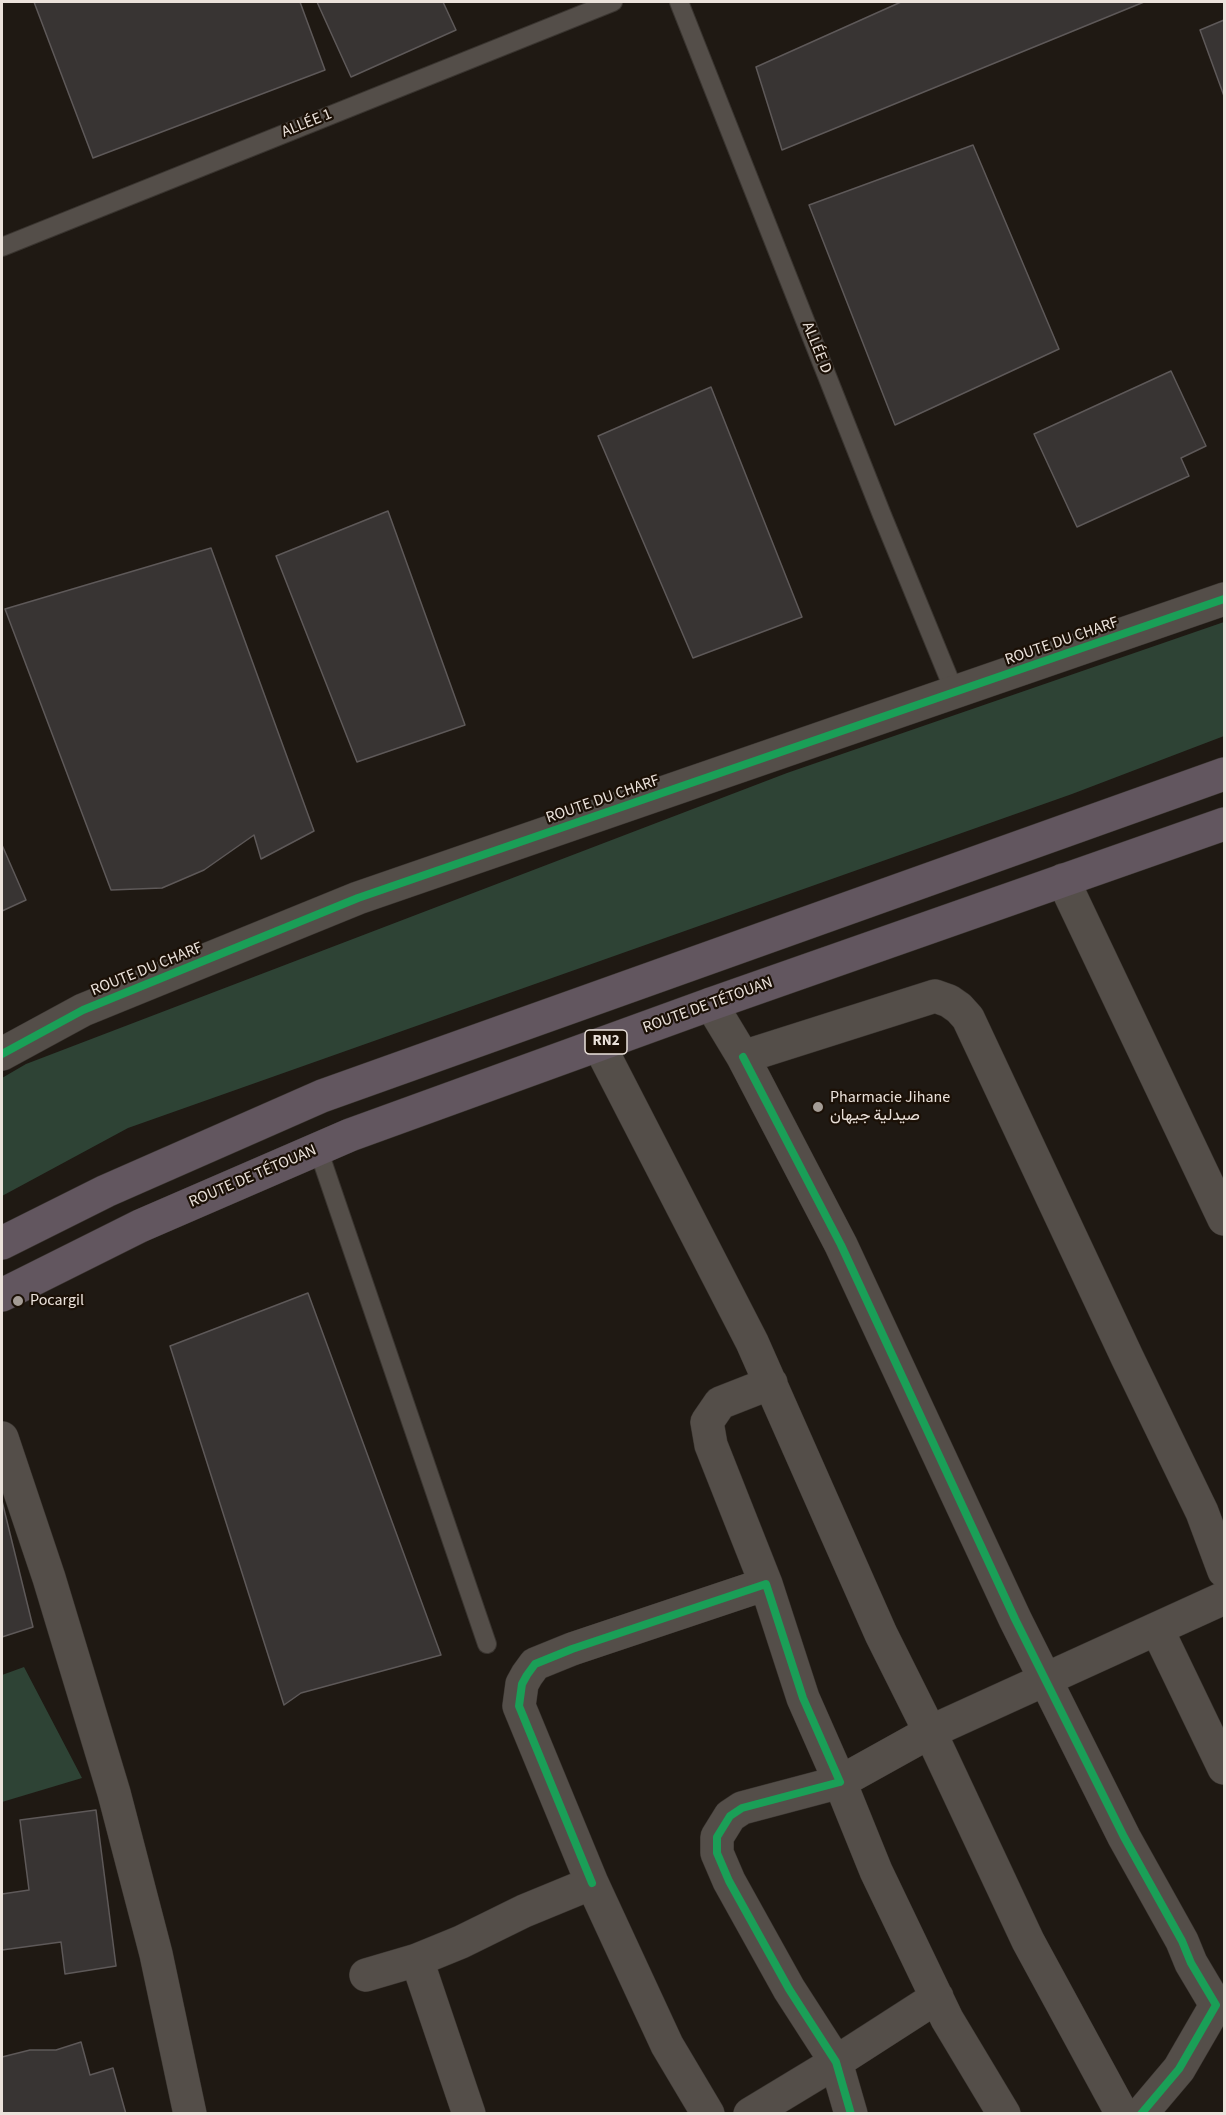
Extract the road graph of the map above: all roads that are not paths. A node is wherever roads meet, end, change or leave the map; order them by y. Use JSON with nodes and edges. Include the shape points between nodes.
{"nodes":[{"id":1,"x":613,"y":2,"type":"edge"},
{"id":2,"x":680,"y":2,"type":"edge"},
{"id":3,"x":2,"y":247,"type":"edge"},
{"id":4,"x":1224,"y":600,"type":"edge"},
{"id":5,"x":955,"y":693,"type":"junction"},
{"id":6,"x":1224,"y":774,"type":"edge"},
{"id":7,"x":1224,"y":824,"type":"edge"},
{"id":8,"x":1063,"y":880,"type":"junction"},
{"id":9,"x":711,"y":1004,"type":"junction"},
{"id":10,"x":599,"y":1045,"type":"junction"},
{"id":11,"x":2,"y":1054,"type":"edge"},
{"id":12,"x":743,"y":1057,"type":"junction"},
{"id":13,"x":318,"y":1149,"type":"junction"},
{"id":14,"x":1224,"y":1219,"type":"edge"},
{"id":15,"x":2,"y":1243,"type":"edge"},
{"id":16,"x":2,"y":1295,"type":"edge"},
{"id":17,"x":771,"y":1383,"type":"junction"},
{"id":18,"x":2,"y":1438,"type":"edge"},
{"id":19,"x":1213,"y":1507,"type":"edge"},
{"id":20,"x":1224,"y":1571,"type":"edge"},
{"id":21,"x":766,"y":1584,"type":"junction"},
{"id":22,"x":1224,"y":1598,"type":"edge"},
{"id":23,"x":1156,"y":1629,"type":"junction"},
{"id":24,"x":487,"y":1644,"type":"dead end"},
{"id":25,"x":1047,"y":1678,"type":"junction"},
{"id":26,"x":930,"y":1732,"type":"junction"},
{"id":27,"x":1224,"y":1768,"type":"edge"},
{"id":28,"x":840,"y":1782,"type":"junction"},
{"id":29,"x":592,"y":1882,"type":"junction"},
{"id":30,"x":417,"y":1960,"type":"junction"},
{"id":31,"x":366,"y":1975,"type":"dead end"},
{"id":32,"x":937,"y":1997,"type":"junction"},
{"id":33,"x":1220,"y":2000,"type":"edge"},
{"id":34,"x":836,"y":2062,"type":"junction"},
{"id":35,"x":190,"y":2114,"type":"edge"},
{"id":36,"x":469,"y":2114,"type":"edge"},
{"id":37,"x":708,"y":2114,"type":"edge"},
{"id":38,"x":750,"y":2114,"type":"edge"},
{"id":39,"x":851,"y":2114,"type":"edge"},
{"id":40,"x":1004,"y":2114,"type":"edge"},
{"id":41,"x":1122,"y":2114,"type":"edge"},
{"id":42,"x":1141,"y":2114,"type":"edge"}],
"edges":[{"from":1,"to":3,"type":"lane","name":"ALLÉE 1"},
{"from":2,"to":5,"type":"lane","name":"ALLÉE D"},
{"from":4,"to":5,"type":"street","name":"ROUTE DU CHARF"},
{"from":5,"to":11,"type":"street","name":"ROUTE DU CHARF","via":[[358,898],[83,1010]]},
{"from":6,"to":15,"type":"highway","via":[[322,1096],[106,1191]]},
{"from":7,"to":8,"type":"highway","name":"ROUTE DE TÉTOUAN","number":"RN2"},
{"from":8,"to":9,"type":"highway","name":"ROUTE DE TÉTOUAN","number":"RN2"},
{"from":8,"to":14,"type":"street"},
{"from":9,"to":10,"type":"highway","name":"ROUTE DE TÉTOUAN","number":"RN2"},
{"from":9,"to":12,"type":"street"},
{"from":10,"to":13,"type":"highway","name":"ROUTE DE TÉTOUAN","number":"RN2"},
{"from":10,"to":17,"type":"street"},
{"from":12,"to":19,"type":"street","via":[[935,996],[959,1008],[968,1018]]},
{"from":12,"to":25,"type":"street","via":[[840,1245],[1015,1619]]},
{"from":13,"to":16,"type":"highway","name":"ROUTE DE TÉTOUAN","number":"RN2","via":[[140,1226]]},
{"from":13,"to":24,"type":"lane"},
{"from":17,"to":21,"type":"street","via":[[720,1403],[707,1422],[711,1445]]},
{"from":17,"to":26,"type":"street","via":[[881,1634]]},
{"from":18,"to":35,"type":"street","via":[[114,1793],[156,1954]]},
{"from":19,"to":20,"type":"street"},
{"from":21,"to":28,"type":"street","via":[[803,1698]]},
{"from":21,"to":29,"type":"street","via":[[572,1649],[535,1665],[527,1674],[519,1706]]},
{"from":22,"to":23,"type":"street"},
{"from":23,"to":25,"type":"street"},
{"from":23,"to":27,"type":"street"},
{"from":25,"to":26,"type":"street"},
{"from":25,"to":33,"type":"street","via":[[1191,1963]]},
{"from":26,"to":28,"type":"street"},
{"from":26,"to":41,"type":"street","via":[[1028,1941]]},
{"from":28,"to":32,"type":"street","via":[[876,1871]]},
{"from":28,"to":34,"type":"street","via":[[742,1808],[730,1816],[717,1837],[717,1853],[746,1911]]},
{"from":29,"to":30,"type":"street"},
{"from":29,"to":37,"type":"street","via":[[667,2045]]},
{"from":30,"to":31,"type":"street"},
{"from":30,"to":36,"type":"street"},
{"from":32,"to":34,"type":"street"},
{"from":32,"to":40,"type":"street"},
{"from":33,"to":42,"type":"street","via":[[1179,2069]]},
{"from":34,"to":38,"type":"street"},
{"from":34,"to":39,"type":"street"}]}
